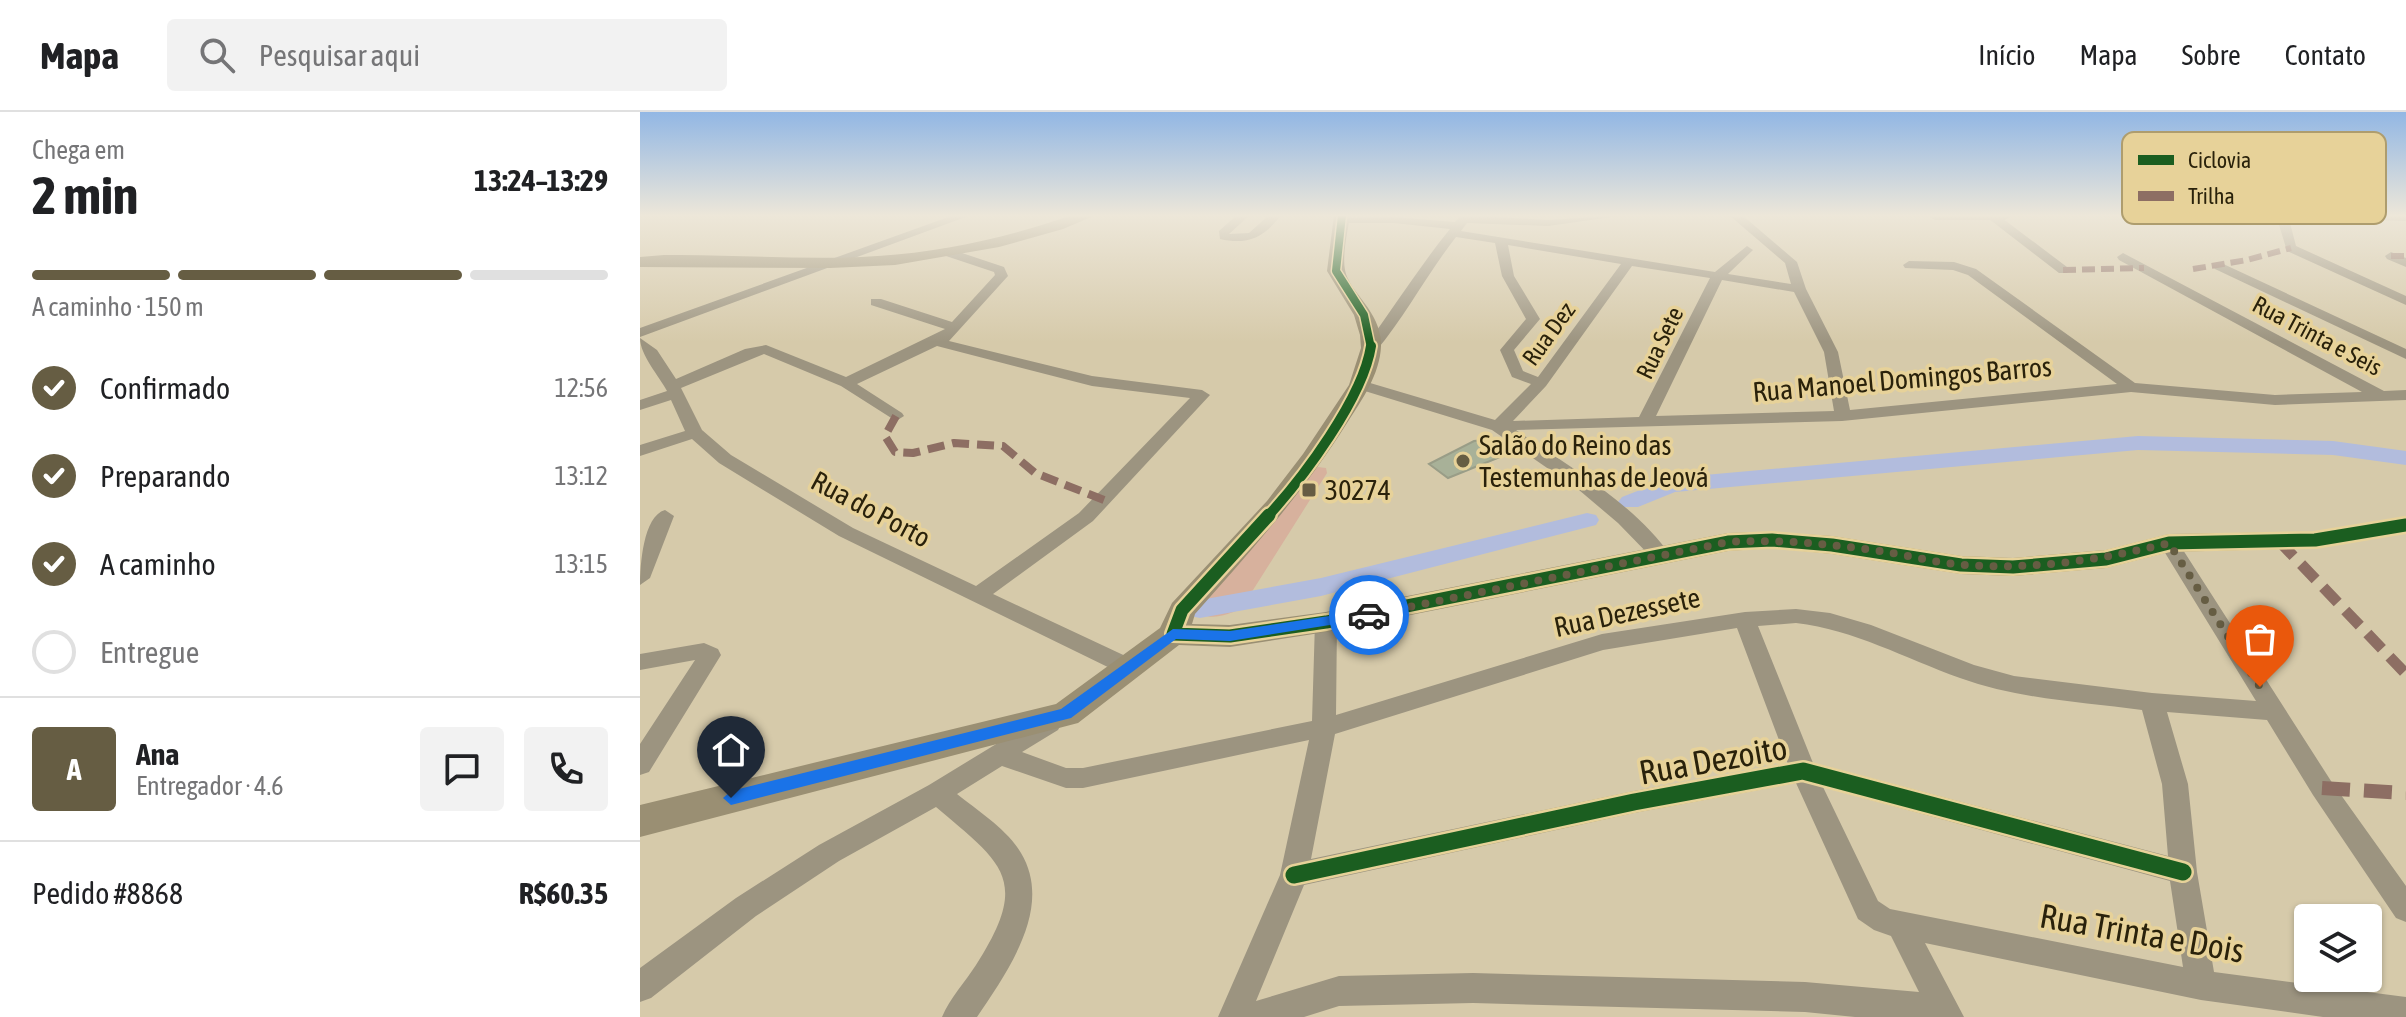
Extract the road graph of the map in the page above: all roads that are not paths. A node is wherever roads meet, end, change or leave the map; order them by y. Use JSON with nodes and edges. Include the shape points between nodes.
{"nodes":[{"id":1,"x":848,"y":257,"type":"edge"},
{"id":2,"x":892,"y":257,"type":"edge"},
{"id":3,"x":961,"y":257,"type":"edge"},
{"id":4,"x":1338,"y":257,"type":"edge"},
{"id":5,"x":1434,"y":257,"type":"edge"},
{"id":6,"x":1504,"y":257,"type":"edge"},
{"id":7,"x":1604,"y":257,"type":"edge"},
{"id":8,"x":1739,"y":257,"type":"edge"},
{"id":9,"x":1785,"y":257,"type":"edge"},
{"id":10,"x":2048,"y":257,"type":"edge"},
{"id":11,"x":2123,"y":257,"type":"dead end"},
{"id":12,"x":2311,"y":257,"type":"edge"},
{"id":13,"x":1629,"y":261,"type":"junction"},
{"id":14,"x":640,"y":262,"type":"edge"},
{"id":15,"x":832,"y":263,"type":"junction"},
{"id":16,"x":1909,"y":265,"type":"dead end"},
{"id":17,"x":2219,"y":266,"type":"dead end"},
{"id":18,"x":2063,"y":270,"type":"dead end"},
{"id":19,"x":1718,"y":276,"type":"junction"},
{"id":20,"x":1799,"y":289,"type":"junction"},
{"id":21,"x":2406,"y":301,"type":"edge"},
{"id":22,"x":876,"y":302,"type":"dead end"},
{"id":23,"x":955,"y":328,"type":"junction"},
{"id":24,"x":640,"y":333,"type":"edge"},
{"id":25,"x":640,"y":342,"type":"edge"},
{"id":26,"x":937,"y":342,"type":"junction"},
{"id":27,"x":1371,"y":348,"type":"junction"},
{"id":28,"x":2406,"y":355,"type":"edge"},
{"id":29,"x":846,"y":383,"type":"junction"},
{"id":30,"x":1541,"y":383,"type":"junction"},
{"id":31,"x":1360,"y":385,"type":"junction"},
{"id":32,"x":2131,"y":387,"type":"junction"},
{"id":33,"x":672,"y":390,"type":"junction"},
{"id":34,"x":2406,"y":395,"type":"edge"},
{"id":35,"x":2385,"y":398,"type":"junction"},
{"id":36,"x":640,"y":405,"type":"edge"},
{"id":37,"x":2406,"y":409,"type":"edge"},
{"id":38,"x":896,"y":416,"type":"dead end"},
{"id":39,"x":1842,"y":416,"type":"junction"},
{"id":40,"x":1646,"y":420,"type":"junction"},
{"id":41,"x":1498,"y":426,"type":"junction"},
{"id":42,"x":695,"y":433,"type":"junction"},
{"id":43,"x":640,"y":451,"type":"edge"},
{"id":44,"x":665,"y":516,"type":"dead end"},
{"id":45,"x":2406,"y":525,"type":"edge"},
{"id":46,"x":2169,"y":543,"type":"junction"},
{"id":47,"x":1661,"y":556,"type":"junction"},
{"id":48,"x":640,"y":578,"type":"edge"},
{"id":49,"x":978,"y":594,"type":"junction"},
{"id":50,"x":1745,"y":619,"type":"junction"},
{"id":51,"x":1326,"y":622,"type":"junction"},
{"id":52,"x":1173,"y":634,"type":"junction"},
{"id":53,"x":640,"y":662,"type":"edge"},
{"id":54,"x":1126,"y":666,"type":"junction"},
{"id":55,"x":2152,"y":702,"type":"junction"},
{"id":56,"x":2275,"y":712,"type":"junction"},
{"id":57,"x":1066,"y":714,"type":"junction"},
{"id":58,"x":1324,"y":728,"type":"junction"},
{"id":59,"x":998,"y":754,"type":"junction"},
{"id":60,"x":640,"y":765,"type":"edge"},
{"id":61,"x":1803,"y":771,"type":"junction"},
{"id":62,"x":938,"y":793,"type":"junction"},
{"id":63,"x":640,"y":821,"type":"edge"},
{"id":64,"x":2183,"y":872,"type":"junction"},
{"id":65,"x":1294,"y":875,"type":"junction"},
{"id":66,"x":2406,"y":909,"type":"edge"},
{"id":67,"x":1901,"y":926,"type":"junction"},
{"id":68,"x":2201,"y":985,"type":"junction"},
{"id":69,"x":640,"y":987,"type":"edge"},
{"id":70,"x":2406,"y":1013,"type":"edge"},
{"id":71,"x":1946,"y":1014,"type":"edge"},
{"id":72,"x":958,"y":1017,"type":"edge"},
{"id":73,"x":1234,"y":1017,"type":"edge"},
{"id":74,"x":1254,"y":1017,"type":"edge"}],
"edges":[{"from":1,"to":15,"type":"street"},
{"from":2,"to":15,"type":"street"},
{"from":3,"to":23,"type":"street","via":[[1003,273]]},
{"from":4,"to":27,"type":"street","via":[[1336,271],[1364,315]]},
{"from":5,"to":27,"type":"street"},
{"from":6,"to":30,"type":"street","via":[[1508,276],[1533,319],[1507,350],[1517,374]]},
{"from":7,"to":13,"type":"street"},
{"from":8,"to":19,"type":"street","name":"Rua Sete"},
{"from":9,"to":20,"type":"street"},
{"from":10,"to":18,"type":"street"},
{"from":11,"to":35,"type":"street","name":"Rua Trinta e Seis"},
{"from":12,"to":21,"type":"street"},
{"from":13,"to":19,"type":"street"},
{"from":13,"to":30,"type":"street","name":"Rua Dez"},
{"from":14,"to":15,"type":"street","via":[[719,258]]},
{"from":15,"to":24,"type":"street"},
{"from":16,"to":32,"type":"street","via":[[1972,272]]},
{"from":17,"to":28,"type":"street"},
{"from":19,"to":20,"type":"street"},
{"from":19,"to":40,"type":"street","name":"Rua Sete"},
{"from":20,"to":39,"type":"street","via":[[1831,352]]},
{"from":22,"to":23,"type":"street"},
{"from":23,"to":26,"type":"street"},
{"from":25,"to":33,"type":"street","name":"Rua do Porto"},
{"from":26,"to":29,"type":"street"},
{"from":26,"to":49,"type":"street","via":[[1092,381],[1202,395],[1086,517]]},
{"from":27,"to":31,"type":"street"},
{"from":29,"to":33,"type":"street","via":[[766,349]]},
{"from":29,"to":38,"type":"street"},
{"from":30,"to":41,"type":"street","name":"Rua Dez"},
{"from":31,"to":41,"type":"street","name":"Rua Manoel Domingos Barros"},
{"from":31,"to":52,"type":"street","via":[[1276,507],[1182,610]]},
{"from":32,"to":35,"type":"street","name":"Rua Manoel Domingos Barros","via":[[2275,400]]},
{"from":32,"to":39,"type":"street","name":"Rua Manoel Domingos Barros"},
{"from":33,"to":36,"type":"street"},
{"from":33,"to":42,"type":"street","name":"Rua do Porto"},
{"from":34,"to":35,"type":"street","name":"Rua Manoel Domingos Barros"},
{"from":35,"to":37,"type":"street","name":"Rua Trinta e Seis"},
{"from":39,"to":40,"type":"street","name":"Rua Manoel Domingos Barros"},
{"from":40,"to":41,"type":"street","name":"Rua Manoel Domingos Barros"},
{"from":41,"to":47,"type":"street","via":[[1585,486]]},
{"from":42,"to":43,"type":"street"},
{"from":42,"to":49,"type":"street","name":"Rua do Porto","via":[[725,459],[846,532]]},
{"from":44,"to":48,"type":"street"},
{"from":45,"to":46,"type":"street","via":[[2315,540]]},
{"from":46,"to":47,"type":"street","via":[[2106,559],[2013,567],[1772,540],[1728,542]]},
{"from":46,"to":56,"type":"street"},
{"from":47,"to":51,"type":"street"},
{"from":49,"to":54,"type":"street","name":"Rua do Porto"},
{"from":50,"to":55,"type":"street","name":"Rua Dezessete","via":[[1830,620],[1990,679]]},
{"from":50,"to":58,"type":"street","name":"Rua Dezessete","via":[[1602,642]]},
{"from":50,"to":61,"type":"street"},
{"from":51,"to":52,"type":"street","via":[[1230,636]]},
{"from":51,"to":58,"type":"street"},
{"from":52,"to":54,"type":"street"},
{"from":53,"to":60,"type":"street","via":[[710,655]]},
{"from":54,"to":57,"type":"street"},
{"from":55,"to":56,"type":"street","name":"Rua Dezessete"},
{"from":55,"to":64,"type":"street","via":[[2175,784]]},
{"from":56,"to":66,"type":"street"},
{"from":57,"to":59,"type":"street"},
{"from":57,"to":63,"type":"street"},
{"from":58,"to":59,"type":"street","name":"Rua Dezessete","via":[[1083,778],[1066,778]]},
{"from":58,"to":65,"type":"street"},
{"from":59,"to":62,"type":"street"},
{"from":61,"to":64,"type":"street","name":"Rua Dezoito"},
{"from":61,"to":65,"type":"street","name":"Rua Dezoito"},
{"from":61,"to":67,"type":"street","name":"Rua Trinta e Dois","via":[[1868,910]]},
{"from":62,"to":69,"type":"street","via":[[829,853],[746,907]]},
{"from":62,"to":72,"type":"street","via":[[1010,858],[1020,878],[1012,927]]},
{"from":64,"to":68,"type":"street"},
{"from":65,"to":73,"type":"street"},
{"from":67,"to":68,"type":"street","name":"Rua Trinta e Dois"},
{"from":67,"to":71,"type":"street"},
{"from":68,"to":70,"type":"street","name":"Rua Trinta e Dois"},
{"from":71,"to":74,"type":"street","via":[[1805,997],[1473,988],[1339,991]]}]}
